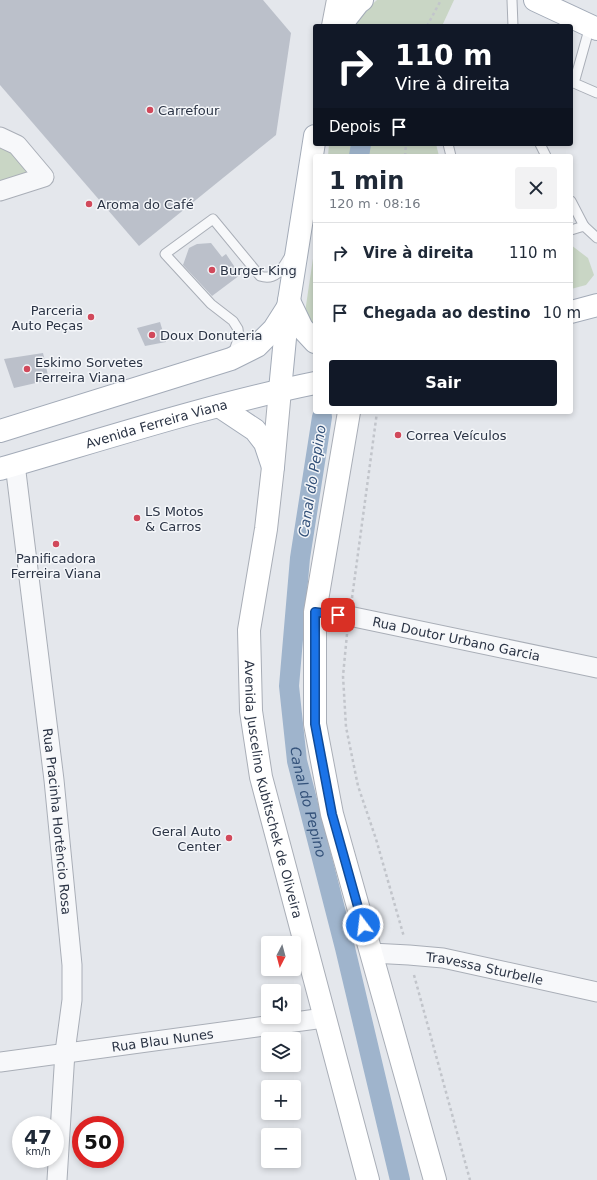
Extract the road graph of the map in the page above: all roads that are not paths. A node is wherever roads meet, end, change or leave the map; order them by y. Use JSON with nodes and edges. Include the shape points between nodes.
{"nodes":[{"id":1,"x":338,"y":0,"type":"edge"},
{"id":2,"x":362,"y":0,"type":"edge"},
{"id":3,"x":512,"y":0,"type":"edge"},
{"id":4,"x":535,"y":0,"type":"edge"},
{"id":5,"x":333,"y":24,"type":"edge"},
{"id":6,"x":342,"y":24,"type":"edge"},
{"id":7,"x":512,"y":24,"type":"edge"},
{"id":8,"x":593,"y":27,"type":"edge"},
{"id":9,"x":573,"y":81,"type":"edge"},
{"id":10,"x":573,"y":84,"type":"edge"},
{"id":11,"x":597,"y":93,"type":"edge"},
{"id":12,"x":0,"y":137,"type":"edge"},
{"id":13,"x":313,"y":146,"type":"edge"},
{"id":14,"x":0,"y":191,"type":"edge"},
{"id":15,"x":573,"y":205,"type":"edge"},
{"id":16,"x":584,"y":226,"type":"junction"},
{"id":17,"x":573,"y":229,"type":"edge"},
{"id":18,"x":597,"y":238,"type":"edge"},
{"id":19,"x":297,"y":242,"type":"junction"},
{"id":20,"x":289,"y":304,"type":"junction"},
{"id":21,"x":597,"y":305,"type":"edge"},
{"id":22,"x":573,"y":311,"type":"edge"},
{"id":23,"x":313,"y":340,"type":"edge"},
{"id":24,"x":231,"y":359,"type":"junction"},
{"id":25,"x":313,"y":383,"type":"edge"},
{"id":26,"x":280,"y":390,"type":"junction"},
{"id":27,"x":219,"y":406,"type":"junction"},
{"id":28,"x":349,"y":414,"type":"edge"},
{"id":29,"x":1,"y":426,"type":"edge"},
{"id":30,"x":8,"y":467,"type":"edge"},
{"id":31,"x":273,"y":467,"type":"junction"},
{"id":32,"x":315,"y":612,"type":"junction"},
{"id":33,"x":597,"y":668,"type":"edge"},
{"id":34,"x":371,"y":953,"type":"junction"},
{"id":35,"x":597,"y":992,"type":"edge"},
{"id":36,"x":324,"y":1018,"type":"junction"},
{"id":37,"x":65,"y":1052,"type":"junction"},
{"id":38,"x":0,"y":1062,"type":"edge"},
{"id":39,"x":57,"y":1180,"type":"edge"},
{"id":40,"x":368,"y":1180,"type":"edge"},
{"id":41,"x":435,"y":1180,"type":"edge"}],
"edges":[{"from":1,"to":5,"type":"main road"},
{"from":2,"to":6,"type":"main road"},
{"from":3,"to":7,"type":"lane"},
{"from":4,"to":8,"type":"main road"},
{"from":8,"to":9,"type":"lane"},
{"from":10,"to":11,"type":"lane"},
{"from":12,"to":14,"type":"street","via":[[17,145],[44,177]]},
{"from":13,"to":19,"type":"main road"},
{"from":15,"to":16,"type":"lane"},
{"from":16,"to":17,"type":"lane"},
{"from":16,"to":18,"type":"lane"},
{"from":19,"to":20,"type":"main road"},
{"from":19,"to":24,"type":"lane","via":[[283,267],[268,278],[260,276],[213,219],[165,254],[211,304],[233,321],[239,337]]},
{"from":20,"to":23,"type":"main road","via":[[302,328]]},
{"from":20,"to":24,"type":"main road","via":[[274,329],[257,346]]},
{"from":20,"to":26,"type":"main road","name":"Avenida Juscelino Kubitschek de Oliveira"},
{"from":21,"to":22,"type":"main road"},
{"from":24,"to":29,"type":"main road"},
{"from":25,"to":26,"type":"main road","name":"Avenida Ferreira Viana"},
{"from":26,"to":27,"type":"main road","name":"Avenida Ferreira Viana"},
{"from":26,"to":31,"type":"main road","name":"Avenida Juscelino Kubitschek de Oliveira"},
{"from":27,"to":30,"type":"main road","name":"Avenida Ferreira Viana"},
{"from":27,"to":31,"type":"main road","via":[[255,430],[265,443]]},
{"from":28,"to":32,"type":"main road"},
{"from":30,"to":37,"type":"street","name":"Rua Pracinha Hortêncio Rosa","via":[[54,780],[72,965],[72,1000]]},
{"from":31,"to":36,"type":"main road","name":"Avenida Juscelino Kubitschek de Oliveira","via":[[266,529],[249,630],[251,711],[261,777]]},
{"from":32,"to":33,"type":"street","name":"Rua Doutor Urbano Garcia","via":[[349,616]]},
{"from":32,"to":34,"type":"main road","via":[[315,724],[332,814]]},
{"from":34,"to":35,"type":"street","name":"Travessa Sturbelle","via":[[443,958]]},
{"from":34,"to":41,"type":"main road"},
{"from":36,"to":37,"type":"street","name":"Rua Blau Nunes"},
{"from":36,"to":40,"type":"main road","name":"Avenida Juscelino Kubitschek de Oliveira"},
{"from":37,"to":38,"type":"street","name":"Rua Blau Nunes"},
{"from":37,"to":39,"type":"street","name":"Rua Pracinha Hortêncio Rosa"}]}
